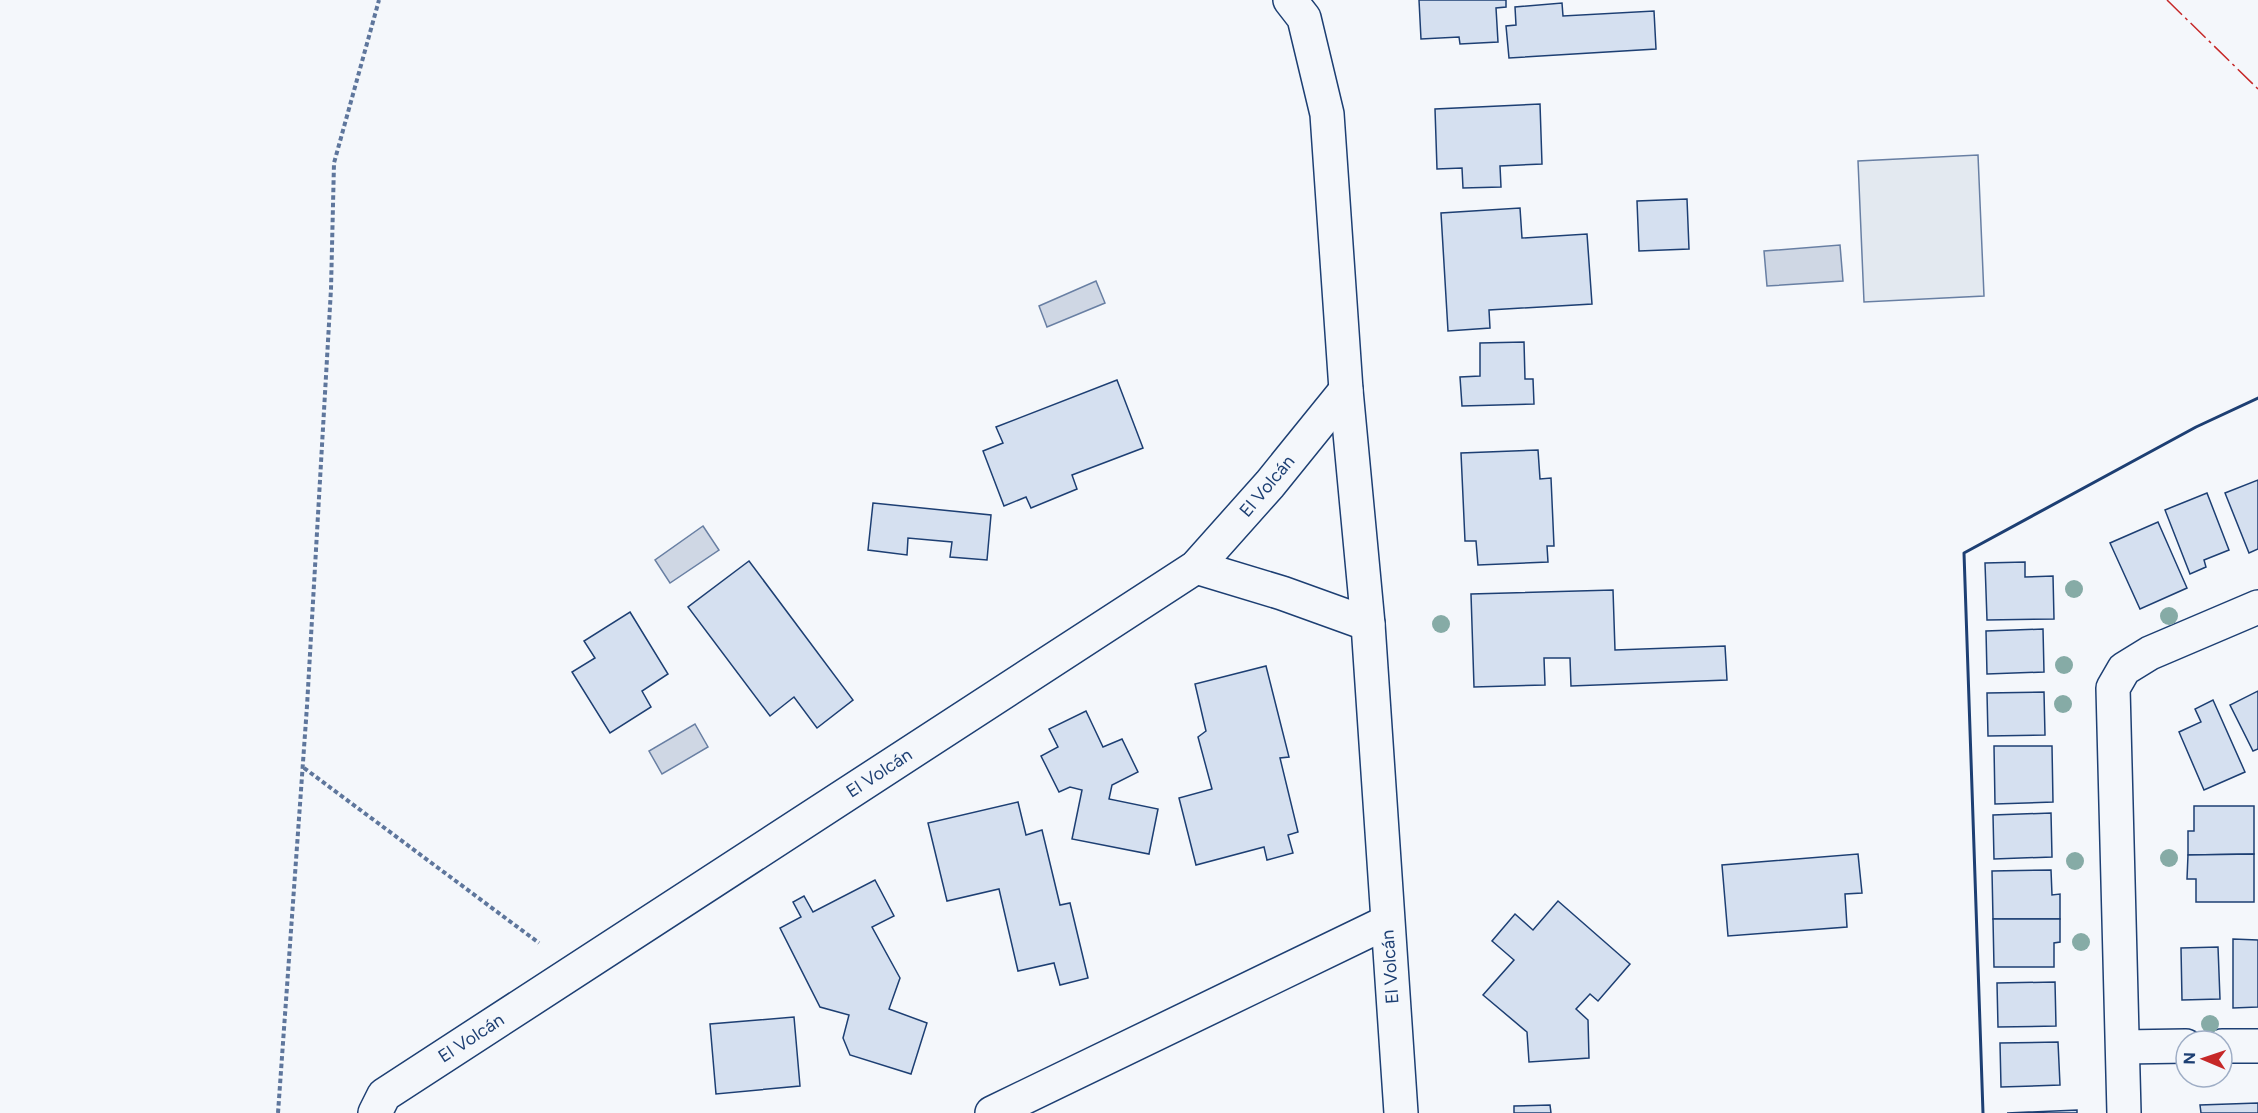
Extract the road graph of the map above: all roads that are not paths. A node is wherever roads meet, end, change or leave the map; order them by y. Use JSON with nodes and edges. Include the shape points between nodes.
{"nodes":[{"id":1,"x":1290,"y":0,"type":"edge"},
{"id":2,"x":1346,"y":390,"type":"junction"},
{"id":3,"x":1196,"y":567,"type":"junction"},
{"id":4,"x":2258,"y":607,"type":"edge"},
{"id":5,"x":1368,"y":624,"type":"junction"},
{"id":6,"x":1387,"y":922,"type":"junction"},
{"id":7,"x":2234,"y":1046,"type":"edge"},
{"id":8,"x":2258,"y":1046,"type":"edge"},
{"id":9,"x":2123,"y":1047,"type":"junction"},
{"id":10,"x":2174,"y":1047,"type":"edge"},
{"id":11,"x":375,"y":1113,"type":"edge"},
{"id":12,"x":992,"y":1113,"type":"edge"},
{"id":13,"x":1401,"y":1113,"type":"edge"},
{"id":14,"x":2124,"y":1113,"type":"edge"}],
"edges":[{"from":1,"to":2,"type":"street","name":"El Volcán","via":[[1305,18],[1327,114]]},
{"from":2,"to":3,"type":"street","name":"El Volcán"},
{"from":2,"to":5,"type":"street","name":"El Volcán"},
{"from":3,"to":5,"type":"street"},
{"from":3,"to":11,"type":"street","name":"El Volcán","via":[[384,1095]]},
{"from":4,"to":9,"type":"street","via":[[2151,653],[2124,669],[2113,688]]},
{"from":5,"to":6,"type":"street","name":"El Volcán"},
{"from":6,"to":12,"type":"street"},
{"from":6,"to":13,"type":"street","name":"El Volcán"},
{"from":7,"to":8,"type":"street"},
{"from":9,"to":10,"type":"street"},
{"from":9,"to":14,"type":"street"}]}
